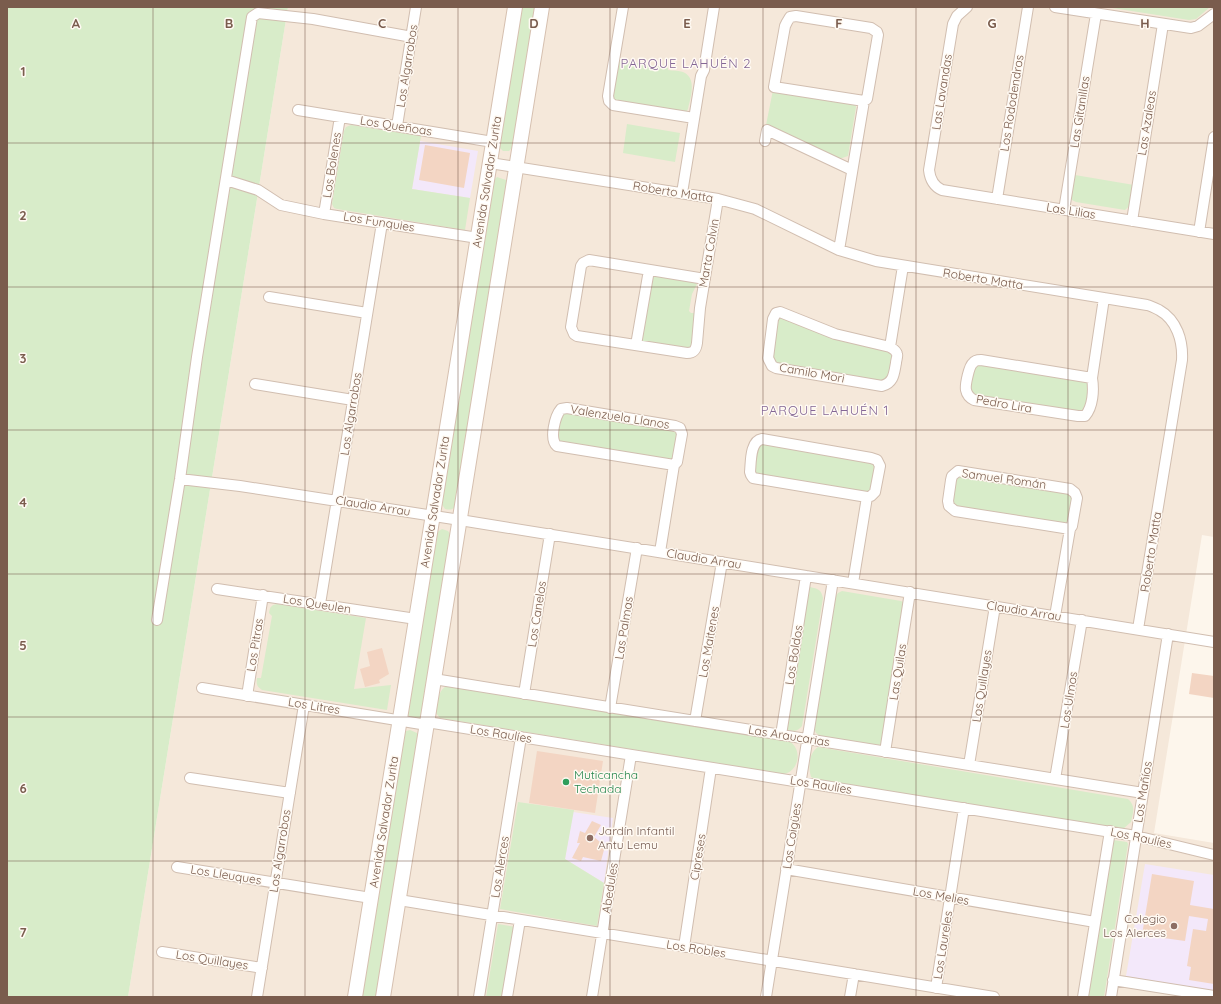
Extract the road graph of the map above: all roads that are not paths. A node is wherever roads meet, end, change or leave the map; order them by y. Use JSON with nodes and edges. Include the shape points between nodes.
{"nodes":[{"id":1,"x":416,"y":7,"type":"edge"},
{"id":2,"x":515,"y":7,"type":"edge"},
{"id":3,"x":542,"y":7,"type":"edge"},
{"id":4,"x":623,"y":7,"type":"edge"},
{"id":5,"x":714,"y":7,"type":"edge"},
{"id":6,"x":967,"y":7,"type":"edge"},
{"id":7,"x":1028,"y":7,"type":"edge"},
{"id":8,"x":1055,"y":7,"type":"edge"},
{"id":9,"x":1096,"y":14,"type":"junction"},
{"id":10,"x":1214,"y":14,"type":"edge"},
{"id":11,"x":1163,"y":24,"type":"junction"},
{"id":12,"x":412,"y":37,"type":"junction"},
{"id":13,"x":864,"y":101,"type":"junction"},
{"id":14,"x":298,"y":110,"type":"dead end"},
{"id":15,"x":340,"y":117,"type":"junction"},
{"id":16,"x":694,"y":118,"type":"junction"},
{"id":17,"x":397,"y":126,"type":"junction"},
{"id":18,"x":1214,"y":138,"type":"edge"},
{"id":19,"x":765,"y":141,"type":"dead end"},
{"id":20,"x":493,"y":142,"type":"junction"},
{"id":21,"x":490,"y":162,"type":"junction"},
{"id":22,"x":517,"y":167,"type":"junction"},
{"id":23,"x":852,"y":170,"type":"junction"},
{"id":24,"x":226,"y":180,"type":"junction"},
{"id":25,"x":932,"y":182,"type":"joint"},
{"id":26,"x":682,"y":194,"type":"junction"},
{"id":27,"x":718,"y":199,"type":"junction"},
{"id":28,"x":997,"y":199,"type":"junction"},
{"id":29,"x":1064,"y":210,"type":"junction"},
{"id":30,"x":324,"y":214,"type":"junction"},
{"id":31,"x":1132,"y":221,"type":"junction"},
{"id":32,"x":382,"y":223,"type":"junction"},
{"id":33,"x":1199,"y":232,"type":"junction"},
{"id":34,"x":1214,"y":234,"type":"edge"},
{"id":35,"x":478,"y":238,"type":"junction"},
{"id":36,"x":839,"y":250,"type":"junction"},
{"id":37,"x":903,"y":266,"type":"junction"},
{"id":38,"x":649,"y":270,"type":"junction"},
{"id":39,"x":705,"y":279,"type":"junction"},
{"id":40,"x":268,"y":297,"type":"dead end"},
{"id":41,"x":1104,"y":298,"type":"junction"},
{"id":42,"x":367,"y":313,"type":"junction"},
{"id":43,"x":636,"y":345,"type":"junction"},
{"id":44,"x":890,"y":347,"type":"junction"},
{"id":45,"x":1092,"y":378,"type":"junction"},
{"id":46,"x":255,"y":384,"type":"dead end"},
{"id":47,"x":353,"y":400,"type":"junction"},
{"id":48,"x":674,"y":465,"type":"junction"},
{"id":49,"x":180,"y":479,"type":"junction"},
{"id":50,"x":867,"y":497,"type":"junction"},
{"id":51,"x":337,"y":501,"type":"junction"},
{"id":52,"x":433,"y":516,"type":"junction"},
{"id":53,"x":460,"y":520,"type":"junction"},
{"id":54,"x":1070,"y":529,"type":"junction"},
{"id":55,"x":550,"y":534,"type":"junction"},
{"id":56,"x":637,"y":548,"type":"junction"},
{"id":57,"x":660,"y":552,"type":"junction"},
{"id":58,"x":722,"y":562,"type":"junction"},
{"id":59,"x":806,"y":576,"type":"junction"},
{"id":60,"x":833,"y":580,"type":"junction"},
{"id":61,"x":853,"y":583,"type":"junction"},
{"id":62,"x":218,"y":588,"type":"dead end"},
{"id":63,"x":910,"y":592,"type":"junction"},
{"id":64,"x":263,"y":595,"type":"junction"},
{"id":65,"x":320,"y":604,"type":"junction"},
{"id":66,"x":995,"y":606,"type":"junction"},
{"id":67,"x":1055,"y":616,"type":"junction"},
{"id":68,"x":416,"y":619,"type":"junction"},
{"id":69,"x":157,"y":620,"type":"dead end"},
{"id":70,"x":1082,"y":620,"type":"junction"},
{"id":71,"x":1138,"y":629,"type":"junction"},
{"id":72,"x":1168,"y":634,"type":"junction"},
{"id":73,"x":1214,"y":642,"type":"edge"},
{"id":74,"x":434,"y":679,"type":"junction"},
{"id":75,"x":202,"y":688,"type":"dead end"},
{"id":76,"x":524,"y":694,"type":"junction"},
{"id":77,"x":247,"y":696,"type":"junction"},
{"id":78,"x":304,"y":705,"type":"junction"},
{"id":79,"x":610,"y":708,"type":"junction"},
{"id":80,"x":400,"y":720,"type":"junction"},
{"id":81,"x":695,"y":721,"type":"junction"},
{"id":82,"x":427,"y":724,"type":"junction"},
{"id":83,"x":781,"y":735,"type":"junction"},
{"id":84,"x":521,"y":737,"type":"junction"},
{"id":85,"x":807,"y":739,"type":"junction"},
{"id":86,"x":885,"y":752,"type":"junction"},
{"id":87,"x":631,"y":755,"type":"junction"},
{"id":88,"x":969,"y":765,"type":"junction"},
{"id":89,"x":711,"y":768,"type":"junction"},
{"id":90,"x":190,"y":778,"type":"dead end"},
{"id":91,"x":1055,"y":779,"type":"junction"},
{"id":92,"x":800,"y":782,"type":"junction"},
{"id":93,"x":290,"y":793,"type":"junction"},
{"id":94,"x":1143,"y":793,"type":"junction"},
{"id":95,"x":964,"y":808,"type":"junction"},
{"id":96,"x":1110,"y":831,"type":"junction"},
{"id":97,"x":1136,"y":836,"type":"junction"},
{"id":98,"x":1214,"y":855,"type":"edge"},
{"id":99,"x":176,"y":867,"type":"dead end"},
{"id":100,"x":786,"y":869,"type":"junction"},
{"id":101,"x":275,"y":883,"type":"junction"},
{"id":102,"x":371,"y":898,"type":"junction"},
{"id":103,"x":951,"y":898,"type":"junction"},
{"id":104,"x":398,"y":900,"type":"junction"},
{"id":105,"x":492,"y":915,"type":"junction"},
{"id":106,"x":520,"y":920,"type":"junction"},
{"id":107,"x":1095,"y":922,"type":"junction"},
{"id":108,"x":602,"y":933,"type":"junction"},
{"id":109,"x":684,"y":946,"type":"junction"},
{"id":110,"x":162,"y":952,"type":"dead end"},
{"id":111,"x":772,"y":961,"type":"junction"},
{"id":112,"x":262,"y":968,"type":"junction"},
{"id":113,"x":854,"y":974,"type":"junction"},
{"id":114,"x":1113,"y":980,"type":"junction"},
{"id":115,"x":936,"y":988,"type":"junction"},
{"id":116,"x":1197,"y":995,"type":"edge"},
{"id":117,"x":1214,"y":996,"type":"edge"},
{"id":118,"x":257,"y":997,"type":"edge"},
{"id":119,"x":355,"y":997,"type":"edge"},
{"id":120,"x":383,"y":997,"type":"edge"},
{"id":121,"x":479,"y":997,"type":"edge"},
{"id":122,"x":507,"y":997,"type":"edge"},
{"id":123,"x":592,"y":997,"type":"edge"},
{"id":124,"x":766,"y":997,"type":"edge"},
{"id":125,"x":850,"y":997,"type":"edge"},
{"id":126,"x":994,"y":997,"type":"edge"},
{"id":127,"x":1083,"y":997,"type":"edge"},
{"id":128,"x":1111,"y":997,"type":"edge"}],
"edges":[{"from":1,"to":12,"type":"street","name":"Los Algarrobos"},
{"from":2,"to":20,"type":"main road","name":"Avenida Salvador Zurita"},
{"from":3,"to":22,"type":"main road"},
{"from":4,"to":16,"type":"street","via":[[609,101],[613,105]]},
{"from":5,"to":16,"type":"street"},
{"from":6,"to":25,"type":"street","name":"Las Lavandas","via":[[952,24],[929,170]]},
{"from":7,"to":28,"type":"street","name":"Los Rododendros"},
{"from":8,"to":9,"type":"street"},
{"from":9,"to":11,"type":"street"},
{"from":9,"to":29,"type":"street","name":"Las Gitanillas"},
{"from":10,"to":11,"type":"street","via":[[1193,28]]},
{"from":11,"to":31,"type":"street","name":"Las Azaleas"},
{"from":12,"to":17,"type":"street","name":"Los Algarrobos"},
{"from":12,"to":24,"type":"street","via":[[313,19],[258,13],[252,17]]},
{"from":13,"to":13,"type":"street","via":[[774,87],[785,26],[790,17],[871,28],[877,32],[867,99]]},
{"from":13,"to":23,"type":"street"},
{"from":14,"to":15,"type":"street","name":"Los Queñoas"},
{"from":15,"to":17,"type":"street","name":"Los Queñoas"},
{"from":15,"to":30,"type":"street","name":"Los Bolenes"},
{"from":16,"to":26,"type":"street"},
{"from":17,"to":20,"type":"street","name":"Los Queñoas"},
{"from":18,"to":33,"type":"street"},
{"from":19,"to":23,"type":"street","via":[[767,130]]},
{"from":20,"to":21,"type":"main road","name":"Avenida Salvador Zurita"},
{"from":21,"to":22,"type":"street","name":"Roberto Matta"},
{"from":21,"to":35,"type":"main road","name":"Avenida Salvador Zurita"},
{"from":22,"to":26,"type":"street","name":"Roberto Matta"},
{"from":22,"to":53,"type":"main road"},
{"from":23,"to":36,"type":"street"},
{"from":24,"to":30,"type":"street","name":"Los Funquies","via":[[258,190],[282,205]]},
{"from":24,"to":49,"type":"street"},
{"from":25,"to":28,"type":"street","name":"Las Lilias","via":[[942,190]]},
{"from":26,"to":27,"type":"street","name":"Roberto Matta"},
{"from":27,"to":36,"type":"street","name":"Roberto Matta","via":[[755,209]]},
{"from":27,"to":39,"type":"street","name":"Marta Colvin"},
{"from":28,"to":29,"type":"street","name":"Las Lilias"},
{"from":29,"to":31,"type":"street","name":"Las Lilias"},
{"from":30,"to":32,"type":"street","name":"Los Funquies"},
{"from":31,"to":33,"type":"street","name":"Las Lilias"},
{"from":32,"to":35,"type":"street","name":"Los Funquies"},
{"from":32,"to":42,"type":"street","name":"Los Algarrobos"},
{"from":33,"to":34,"type":"street","name":"Las Lilias"},
{"from":35,"to":52,"type":"main road","name":"Avenida Salvador Zurita"},
{"from":36,"to":37,"type":"street","name":"Roberto Matta"},
{"from":37,"to":41,"type":"street","name":"Roberto Matta"},
{"from":37,"to":44,"type":"street","name":"Camilo Mori"},
{"from":38,"to":39,"type":"street"},
{"from":38,"to":43,"type":"street"},
{"from":38,"to":43,"type":"street","via":[[589,260],[581,266],[571,327],[574,334]]},
{"from":39,"to":43,"type":"street","name":"Marta Colvin","via":[[694,352],[687,354]]},
{"from":40,"to":42,"type":"street"},
{"from":41,"to":45,"type":"street","name":"Pedro Lira"},
{"from":41,"to":71,"type":"street","name":"Roberto Matta","via":[[1158,309],[1170,320],[1180,335],[1182,344],[1182,360]]},
{"from":42,"to":47,"type":"street","name":"Los Algarrobos"},
{"from":44,"to":44,"type":"street","name":"Camilo Mori","via":[[835,334],[778,312],[773,319],[768,358],[769,363],[776,368],[882,386],[890,382],[894,376],[897,355]]},
{"from":45,"to":45,"type":"street","name":"Pedro Lira","via":[[976,360],[970,368],[966,388],[968,396],[974,400],[1085,416],[1090,409]]},
{"from":46,"to":47,"type":"street"},
{"from":47,"to":51,"type":"street","name":"Los Algarrobos"},
{"from":48,"to":48,"type":"street","name":"Valenzuela Llanos","via":[[677,462],[682,434],[677,426],[567,408],[561,409],[556,415],[552,438],[556,446]]},
{"from":48,"to":57,"type":"street","name":"Valenzuela Llanos"},
{"from":49,"to":51,"type":"street","name":"Claudio Arrau"},
{"from":49,"to":69,"type":"street"},
{"from":50,"to":50,"type":"street","via":[[753,478],[750,472],[755,443],[762,439],[877,460],[880,466],[875,492]]},
{"from":50,"to":61,"type":"street"},
{"from":51,"to":52,"type":"street","name":"Claudio Arrau"},
{"from":51,"to":65,"type":"street","name":"Los Algarrobos"},
{"from":52,"to":53,"type":"street","name":"Claudio Arrau"},
{"from":52,"to":68,"type":"main road","name":"Avenida Salvador Zurita"},
{"from":53,"to":55,"type":"street","name":"Claudio Arrau"},
{"from":53,"to":74,"type":"main road"},
{"from":54,"to":54,"type":"street","name":"Samuel Román","via":[[955,511],[949,506],[948,501],[952,476],[962,471],[1070,488],[1077,498]]},
{"from":54,"to":67,"type":"street","name":"Samuel Román"},
{"from":55,"to":56,"type":"street","name":"Claudio Arrau"},
{"from":55,"to":76,"type":"street","name":"Los Canelos"},
{"from":56,"to":57,"type":"street","name":"Claudio Arrau"},
{"from":56,"to":79,"type":"street","name":"Las Palmas"},
{"from":57,"to":58,"type":"street","name":"Claudio Arrau"},
{"from":58,"to":59,"type":"street","name":"Claudio Arrau"},
{"from":58,"to":81,"type":"street","name":"Los Maitenes"},
{"from":59,"to":60,"type":"street","name":"Claudio Arrau"},
{"from":59,"to":83,"type":"street","name":"Los Boldos"},
{"from":60,"to":61,"type":"street","name":"Claudio Arrau"},
{"from":60,"to":85,"type":"street","name":"Los Coigües"},
{"from":61,"to":63,"type":"street","name":"Claudio Arrau"},
{"from":62,"to":64,"type":"street","name":"Los Queulen"},
{"from":63,"to":66,"type":"street","name":"Claudio Arrau"},
{"from":63,"to":86,"type":"street","name":"Las Quilas"},
{"from":64,"to":65,"type":"street","name":"Los Queulen"},
{"from":64,"to":77,"type":"street","name":"Los Pitras"},
{"from":65,"to":68,"type":"street","name":"Los Queulen"},
{"from":66,"to":67,"type":"street","name":"Claudio Arrau"},
{"from":66,"to":88,"type":"street","name":"Los Quillayes"},
{"from":67,"to":70,"type":"street","name":"Claudio Arrau"},
{"from":68,"to":80,"type":"main road","name":"Avenida Salvador Zurita"},
{"from":70,"to":71,"type":"street","name":"Claudio Arrau"},
{"from":70,"to":91,"type":"street","name":"Los Ulmos"},
{"from":71,"to":72,"type":"street","name":"Claudio Arrau"},
{"from":72,"to":73,"type":"street","name":"Claudio Arrau"},
{"from":72,"to":94,"type":"street","name":"Los Mañíos"},
{"from":74,"to":76,"type":"street","name":"Las Araucarias"},
{"from":74,"to":82,"type":"main road"},
{"from":75,"to":77,"type":"street","name":"Los Litres"},
{"from":76,"to":79,"type":"street","name":"Las Araucarias"},
{"from":77,"to":78,"type":"street","name":"Los Litres"},
{"from":78,"to":80,"type":"street","name":"Los Litres"},
{"from":78,"to":93,"type":"street","name":"Los Algarrobos"},
{"from":79,"to":81,"type":"street","name":"Las Araucarias"},
{"from":80,"to":82,"type":"street","name":"Los Litres"},
{"from":80,"to":102,"type":"main road","name":"Avenida Salvador Zurita"},
{"from":81,"to":83,"type":"street","name":"Las Araucarias"},
{"from":82,"to":84,"type":"street","name":"Los Raulíes"},
{"from":82,"to":104,"type":"main road"},
{"from":83,"to":85,"type":"street","name":"Las Araucarias"},
{"from":84,"to":87,"type":"street","name":"Los Raulíes"},
{"from":84,"to":105,"type":"street","name":"Los Alerces"},
{"from":85,"to":86,"type":"street","name":"Las Araucarias"},
{"from":85,"to":92,"type":"street","name":"Los Coigües"},
{"from":86,"to":88,"type":"street","name":"Las Araucarias"},
{"from":87,"to":89,"type":"street","name":"Los Raulíes"},
{"from":87,"to":108,"type":"street","name":"Abedules"},
{"from":88,"to":91,"type":"street","name":"Las Araucarias"},
{"from":89,"to":92,"type":"street","name":"Los Raulíes"},
{"from":89,"to":109,"type":"street","name":"Cipreses"},
{"from":90,"to":93,"type":"street"},
{"from":91,"to":94,"type":"street","name":"Las Araucarias"},
{"from":92,"to":95,"type":"street","name":"Los Raulíes"},
{"from":92,"to":100,"type":"street","name":"Los Coigües"},
{"from":93,"to":101,"type":"street","name":"Los Algarrobos"},
{"from":94,"to":97,"type":"street","name":"Los Mañíos"},
{"from":95,"to":96,"type":"street","name":"Los Raulíes"},
{"from":95,"to":103,"type":"street","name":"Los Laureles"},
{"from":96,"to":97,"type":"street","name":"Los Raulíes"},
{"from":96,"to":107,"type":"street"},
{"from":97,"to":98,"type":"street","name":"Los Raulíes"},
{"from":97,"to":114,"type":"street","name":"Los Mañíos"},
{"from":99,"to":101,"type":"street","name":"Los Lleuques"},
{"from":100,"to":103,"type":"street","name":"Los Melies"},
{"from":100,"to":111,"type":"street","name":"Los Coigües"},
{"from":101,"to":102,"type":"street","name":"Los Lleuques"},
{"from":101,"to":112,"type":"street","name":"Los Algarrobos"},
{"from":102,"to":119,"type":"main road","name":"Avenida Salvador Zurita"},
{"from":103,"to":107,"type":"street","name":"Los Melies"},
{"from":103,"to":115,"type":"street","name":"Los Laureles"},
{"from":104,"to":105,"type":"street","name":"Los Robles"},
{"from":104,"to":120,"type":"main road"},
{"from":105,"to":106,"type":"street","name":"Los Robles"},
{"from":105,"to":121,"type":"street","name":"Los Alerces"},
{"from":106,"to":108,"type":"street","name":"Los Robles"},
{"from":106,"to":122,"type":"street"},
{"from":107,"to":127,"type":"street"},
{"from":108,"to":109,"type":"street","name":"Los Robles"},
{"from":108,"to":123,"type":"street","name":"Abedules"},
{"from":109,"to":111,"type":"street","name":"Los Robles"},
{"from":110,"to":112,"type":"street","name":"Los Quillayes"},
{"from":111,"to":113,"type":"street","name":"Los Robles"},
{"from":111,"to":124,"type":"street","name":"Los Coigües"},
{"from":112,"to":118,"type":"street","name":"Los Algarrobos"},
{"from":113,"to":115,"type":"street","name":"Los Robles"},
{"from":113,"to":125,"type":"street"},
{"from":114,"to":116,"type":"street"},
{"from":114,"to":128,"type":"street","name":"Los Mañíos"},
{"from":115,"to":126,"type":"street","name":"Los Robles"},
{"from":116,"to":117,"type":"street"}]}
